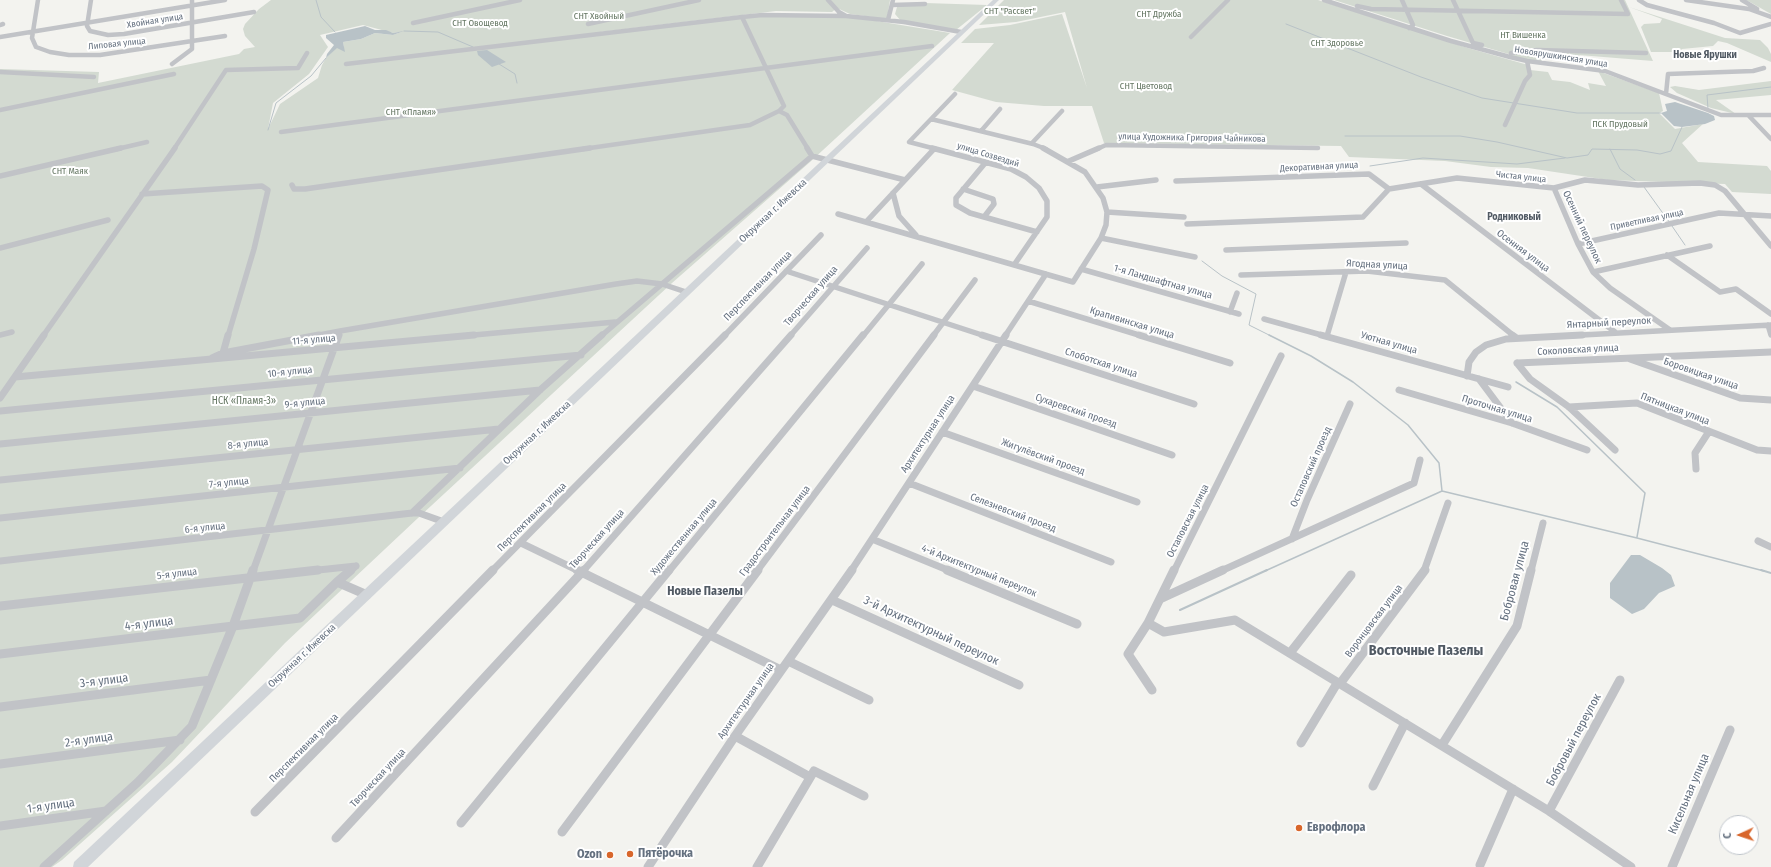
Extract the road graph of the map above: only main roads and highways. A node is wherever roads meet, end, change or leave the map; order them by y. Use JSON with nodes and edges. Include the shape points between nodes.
{"nodes":[{"id":1,"x":996,"y":0,"type":"edge"},
{"id":2,"x":80,"y":867,"type":"edge"}],
"edges":[{"from":1,"to":2,"type":"main road","name":"Окружная г. Ижевска"}]}
